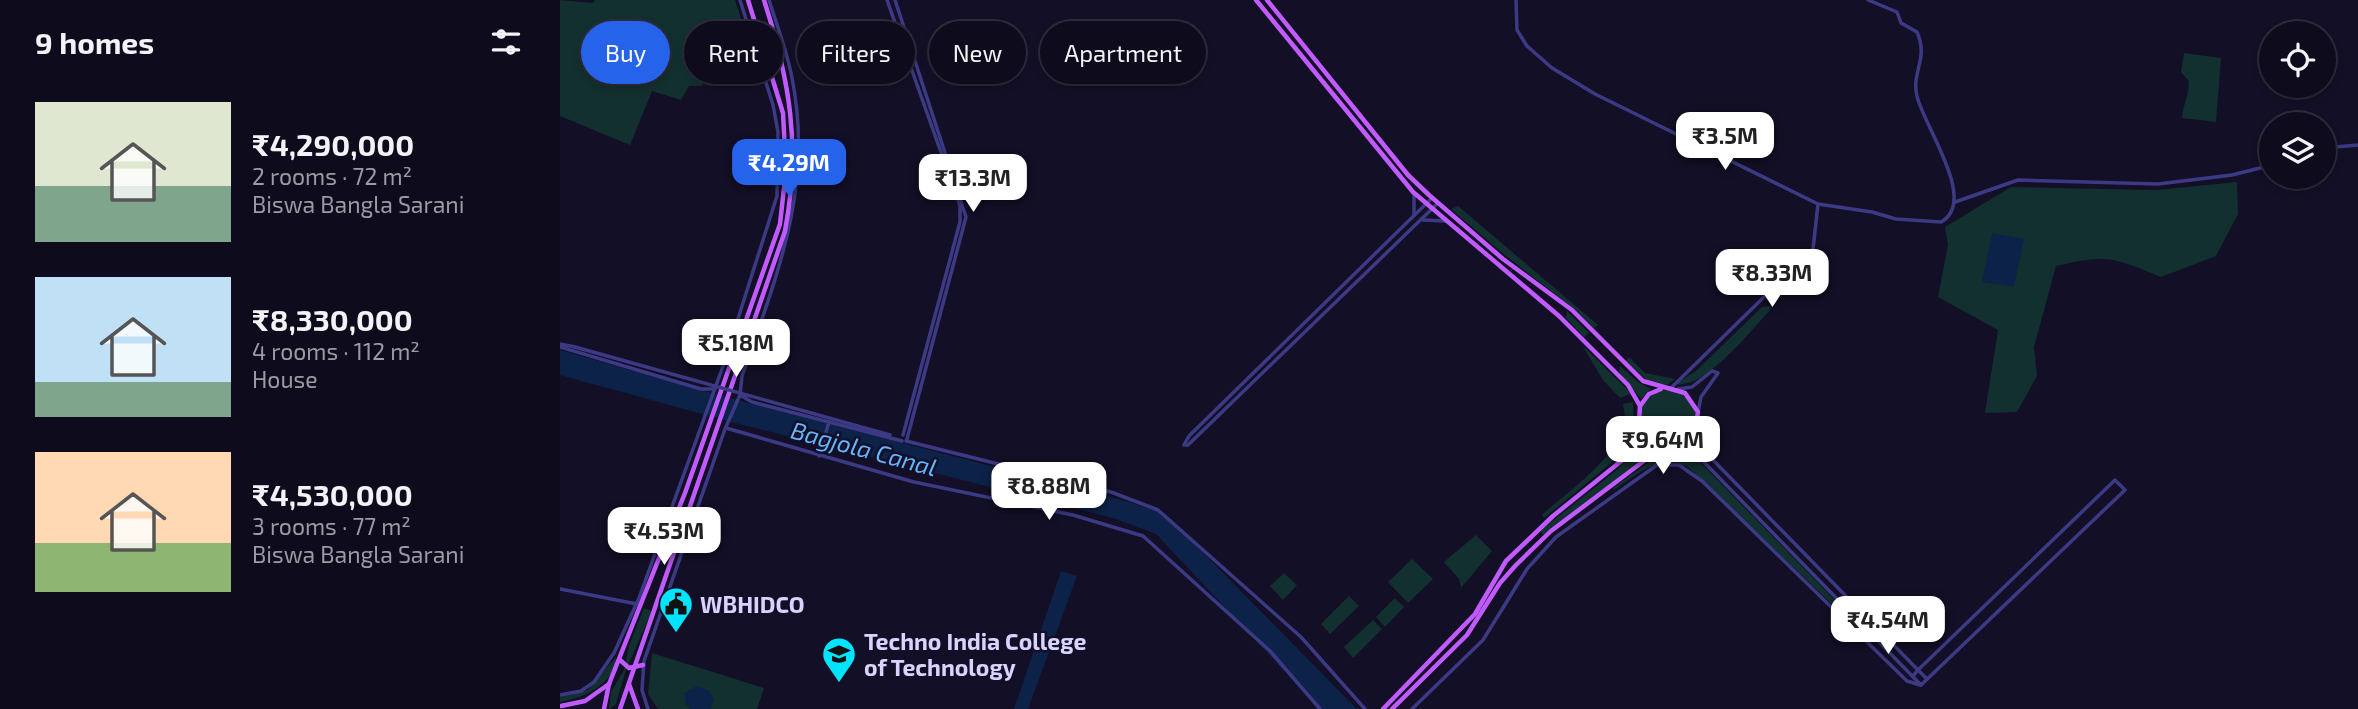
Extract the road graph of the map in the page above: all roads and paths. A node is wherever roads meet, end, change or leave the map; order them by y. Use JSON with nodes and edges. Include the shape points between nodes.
{"nodes":[{"id":1,"x":740,"y":0,"type":"edge"},
{"id":2,"x":748,"y":0,"type":"edge"},
{"id":3,"x":764,"y":0,"type":"edge"},
{"id":4,"x":769,"y":0,"type":"edge"},
{"id":5,"x":887,"y":0,"type":"edge"},
{"id":6,"x":895,"y":0,"type":"edge"},
{"id":7,"x":1256,"y":0,"type":"edge"},
{"id":8,"x":1267,"y":0,"type":"edge"},
{"id":9,"x":1516,"y":0,"type":"edge"},
{"id":10,"x":1868,"y":0,"type":"edge"},
{"id":11,"x":2358,"y":145,"type":"edge"},
{"id":12,"x":2336,"y":147,"type":"edge"},
{"id":13,"x":2259,"y":168,"type":"edge"},
{"id":14,"x":1413,"y":192,"type":"junction"},
{"id":15,"x":1432,"y":198,"type":"junction"},
{"id":16,"x":1955,"y":202,"type":"junction"},
{"id":17,"x":1438,"y":203,"type":"junction"},
{"id":18,"x":1426,"y":204,"type":"junction"},
{"id":19,"x":1818,"y":204,"type":"junction"},
{"id":20,"x":1433,"y":209,"type":"junction"},
{"id":21,"x":1414,"y":216,"type":"junction"},
{"id":22,"x":1421,"y":221,"type":"junction"},
{"id":23,"x":1446,"y":221,"type":"junction"},
{"id":24,"x":560,"y":346,"type":"edge"},
{"id":25,"x":722,"y":369,"type":"junction"},
{"id":26,"x":728,"y":372,"type":"junction"},
{"id":27,"x":739,"y":375,"type":"junction"},
{"id":28,"x":1662,"y":388,"type":"junction"},
{"id":29,"x":1671,"y":388,"type":"junction"},
{"id":30,"x":713,"y":389,"type":"junction"},
{"id":31,"x":1678,"y":389,"type":"junction"},
{"id":32,"x":739,"y":396,"type":"junction"},
{"id":33,"x":1640,"y":406,"type":"junction"},
{"id":34,"x":1698,"y":412,"type":"junction"},
{"id":35,"x":1699,"y":422,"type":"junction"},
{"id":36,"x":828,"y":425,"type":"junction"},
{"id":37,"x":1638,"y":425,"type":"junction"},
{"id":38,"x":727,"y":427,"type":"junction"},
{"id":39,"x":904,"y":439,"type":"junction"},
{"id":40,"x":1661,"y":448,"type":"junction"},
{"id":41,"x":1676,"y":448,"type":"junction"},
{"id":42,"x":819,"y":454,"type":"junction"},
{"id":43,"x":1609,"y":487,"type":"junction"},
{"id":44,"x":682,"y":492,"type":"junction"},
{"id":45,"x":1613,"y":494,"type":"junction"},
{"id":46,"x":682,"y":543,"type":"junction"},
{"id":47,"x":675,"y":566,"type":"junction"},
{"id":48,"x":560,"y":589,"type":"edge"},
{"id":49,"x":639,"y":604,"type":"junction"},
{"id":50,"x":620,"y":660,"type":"junction"},
{"id":51,"x":636,"y":666,"type":"junction"},
{"id":52,"x":643,"y":666,"type":"junction"},
{"id":53,"x":1918,"y":670,"type":"junction"},
{"id":54,"x":1913,"y":676,"type":"junction"},
{"id":55,"x":1927,"y":680,"type":"junction"},
{"id":56,"x":628,"y":683,"type":"junction"},
{"id":57,"x":609,"y":684,"type":"junction"},
{"id":58,"x":1922,"y":685,"type":"junction"},
{"id":59,"x":560,"y":695,"type":"edge"},
{"id":60,"x":561,"y":706,"type":"edge"},
{"id":61,"x":573,"y":709,"type":"edge"},
{"id":62,"x":604,"y":709,"type":"edge"},
{"id":63,"x":620,"y":709,"type":"edge"},
{"id":64,"x":638,"y":709,"type":"edge"},
{"id":65,"x":648,"y":709,"type":"edge"},
{"id":66,"x":1320,"y":709,"type":"edge"},
{"id":67,"x":1364,"y":709,"type":"edge"},
{"id":68,"x":1383,"y":709,"type":"edge"},
{"id":69,"x":1391,"y":709,"type":"edge"},
{"id":70,"x":1412,"y":709,"type":"edge"}],
"edges":[{"from":1,"to":25,"type":"street","via":[[774,105],[779,175],[777,196]]},
{"from":2,"to":26,"type":"main road","via":[[783,113],[786,170],[777,235]]},
{"from":3,"to":27,"type":"main road","via":[[790,98],[793,175],[781,247]]},
{"from":4,"to":27,"type":"street","via":[[796,103],[798,184],[778,276]]},
{"from":5,"to":39,"type":"street","via":[[960,206],[960,222]]},
{"from":6,"to":39,"type":"street","via":[[966,217]]},
{"from":7,"to":14,"type":"main road"},
{"from":8,"to":15,"type":"main road"},
{"from":9,"to":19,"type":"street","via":[[1517,30],[1527,46],[1559,73]]},
{"from":10,"to":16,"type":"street","via":[[1897,12],[1901,23],[1918,33],[1923,54],[1917,97],[1944,158]]},
{"from":11,"to":12,"type":"street"},
{"from":13,"to":16,"type":"street","via":[[2158,184],[2018,180]]},
{"from":14,"to":18,"type":"main road"},
{"from":14,"to":21,"type":"street"},
{"from":15,"to":17,"type":"main road"},
{"from":15,"to":18,"type":"street"},
{"from":16,"to":19,"type":"street","via":[[1947,219],[1935,222],[1891,219]]},
{"from":17,"to":20,"type":"street"},
{"from":17,"to":28,"type":"main road","via":[[1572,310],[1643,381]]},
{"from":18,"to":20,"type":"main road"},
{"from":18,"to":21,"type":"street"},
{"from":19,"to":29,"type":"street","via":[[1813,249]]},
{"from":20,"to":22,"type":"street"},
{"from":20,"to":23,"type":"main road"},
{"from":21,"to":22,"type":"street","via":[[1184,445]]},
{"from":22,"to":23,"type":"street"},
{"from":23,"to":33,"type":"main road","via":[[1559,316],[1628,385]]},
{"from":24,"to":30,"type":"street"},
{"from":24,"to":39,"type":"street","bridge":true},
{"from":25,"to":26,"type":"street"},
{"from":25,"to":30,"type":"street"},
{"from":26,"to":44,"type":"main road"},
{"from":27,"to":32,"type":"street"},
{"from":27,"to":46,"type":"main road"},
{"from":28,"to":29,"type":"main road"},
{"from":28,"to":33,"type":"main road","via":[[1649,394]]},
{"from":29,"to":31,"type":"main road"},
{"from":30,"to":44,"type":"street"},
{"from":31,"to":34,"type":"main road","via":[[1691,398]]},
{"from":31,"to":34,"type":"street","via":[[1692,387],[1713,371],[1718,373],[1701,397]]},
{"from":32,"to":36,"type":"street"},
{"from":32,"to":38,"type":"street"},
{"from":33,"to":37,"type":"main road"},
{"from":34,"to":35,"type":"main road"},
{"from":35,"to":41,"type":"main road","via":[[1694,435]]},
{"from":35,"to":53,"type":"street","via":[[1713,459]]},
{"from":36,"to":39,"type":"street"},
{"from":36,"to":42,"type":"street"},
{"from":37,"to":40,"type":"main road","via":[[1646,440]]},
{"from":37,"to":68,"type":"main road","via":[[1638,439],[1625,458],[1506,561],[1475,614]]},
{"from":38,"to":42,"type":"street"},
{"from":38,"to":46,"type":"street"},
{"from":39,"to":67,"type":"street","via":[[1111,492],[1158,510],[1301,637]]},
{"from":40,"to":41,"type":"main road"},
{"from":40,"to":43,"type":"main road"},
{"from":41,"to":54,"type":"street","via":[[1698,455]]},
{"from":42,"to":66,"type":"street","via":[[914,482],[1097,521],[1143,536],[1260,642]]},
{"from":43,"to":45,"type":"street"},
{"from":43,"to":69,"type":"main road","via":[[1551,531],[1516,565],[1467,635]]},
{"from":44,"to":49,"type":"main road"},
{"from":45,"to":58,"type":"street","via":[[1657,465],[1669,463],[1688,469],[1905,679]]},
{"from":45,"to":70,"type":"street","via":[[1537,554],[1483,640]]},
{"from":46,"to":47,"type":"main road"},
{"from":47,"to":51,"type":"main road"},
{"from":47,"to":52,"type":"street"},
{"from":48,"to":49,"type":"street"},
{"from":49,"to":50,"type":"main road"},
{"from":49,"to":59,"type":"street","via":[[594,682],[581,691]]},
{"from":50,"to":51,"type":"main road","via":[[624,666]]},
{"from":50,"to":57,"type":"main road"},
{"from":51,"to":52,"type":"main road"},
{"from":51,"to":56,"type":"main road"},
{"from":52,"to":65,"type":"street","via":[[642,690]]},
{"from":53,"to":54,"type":"street"},
{"from":53,"to":55,"type":"street"},
{"from":53,"to":55,"type":"street","via":[[2117,480],[2124,490]]},
{"from":54,"to":58,"type":"street"},
{"from":55,"to":58,"type":"street"},
{"from":56,"to":63,"type":"main road"},
{"from":56,"to":64,"type":"main road"},
{"from":57,"to":60,"type":"main road","via":[[585,701]]},
{"from":57,"to":62,"type":"main road"},
{"from":60,"to":61,"type":"main road"}]}
